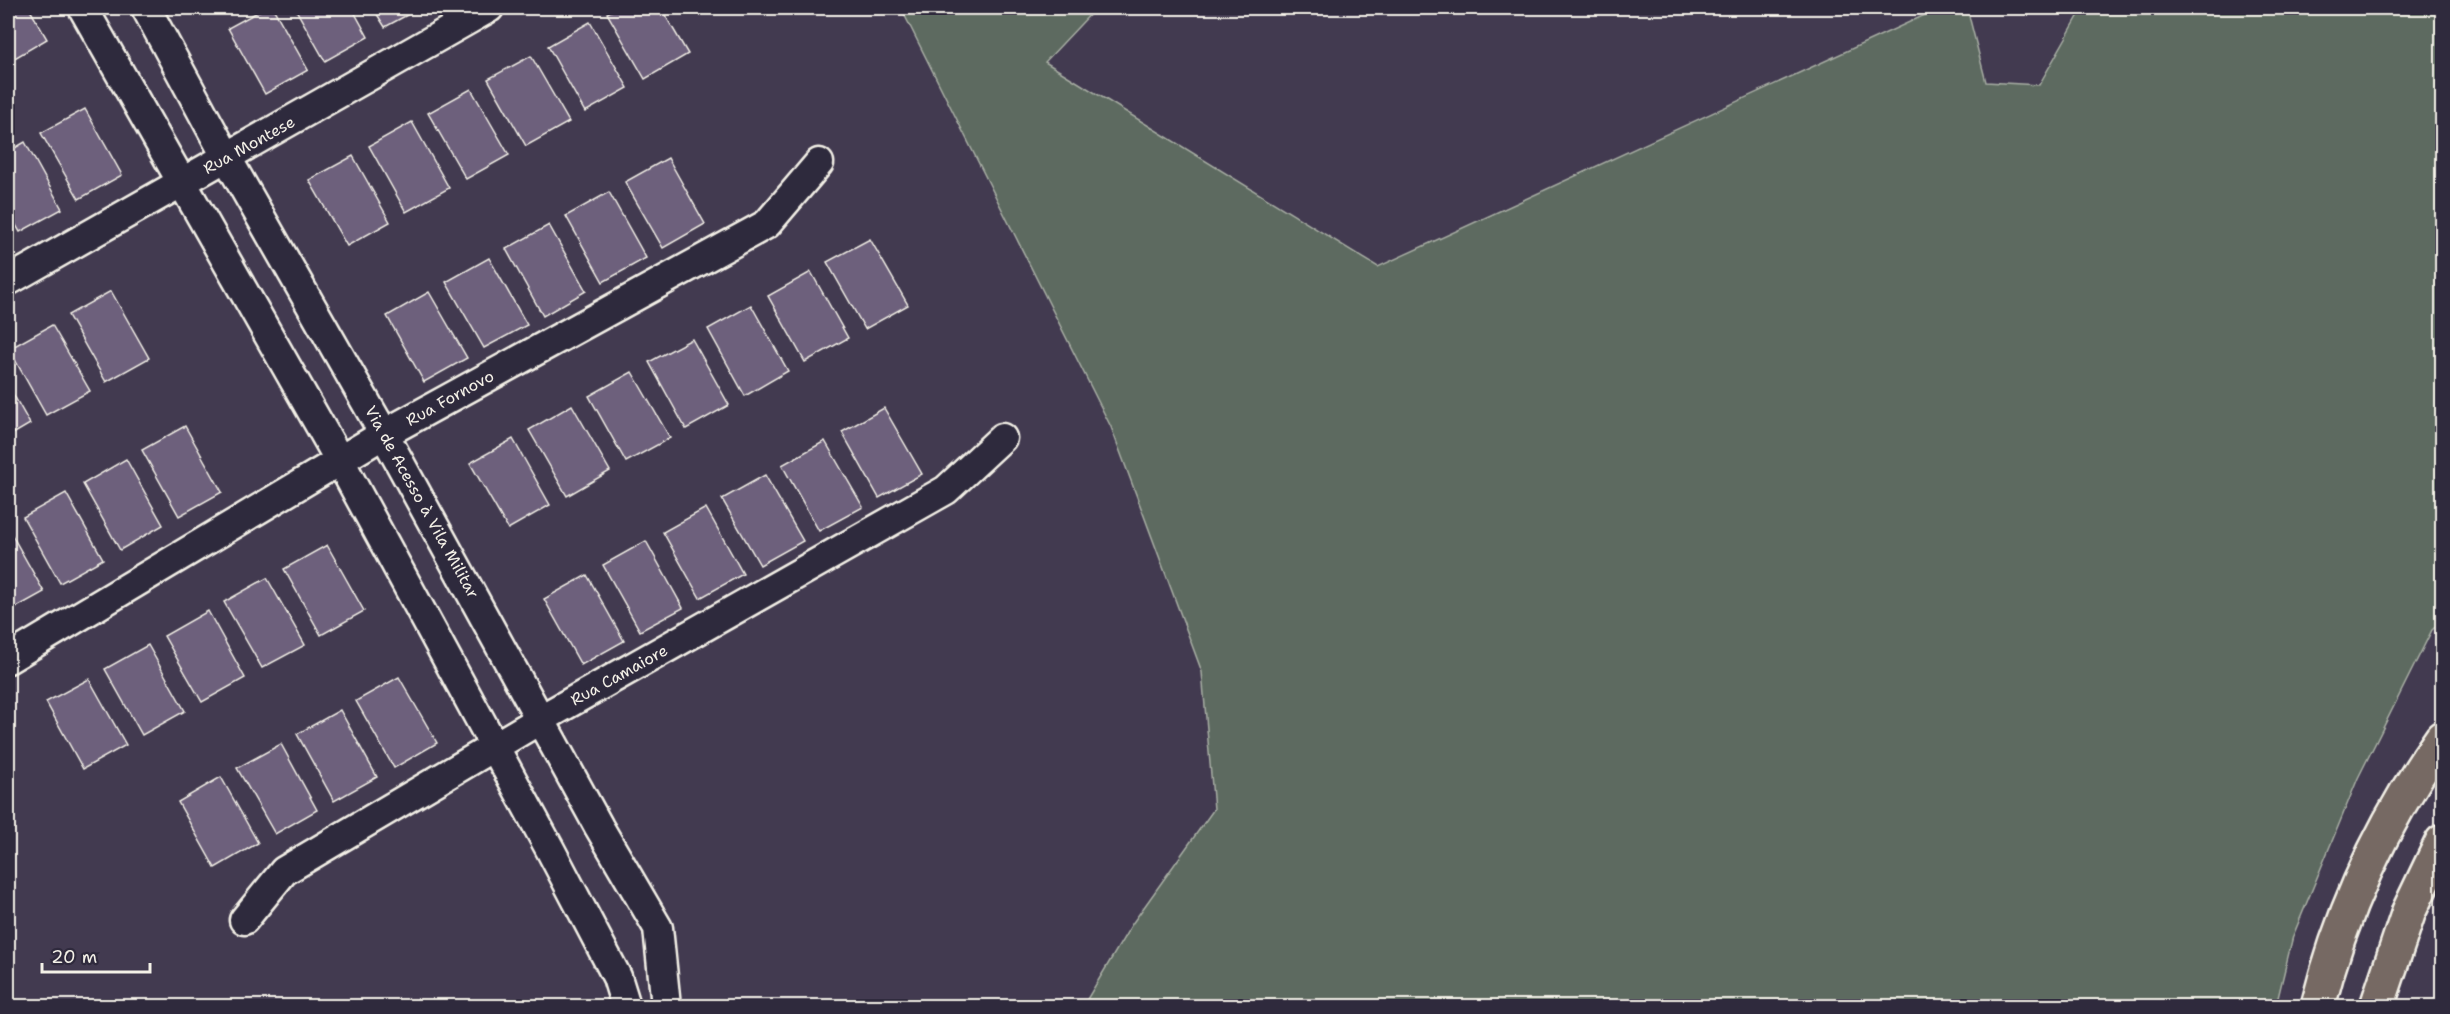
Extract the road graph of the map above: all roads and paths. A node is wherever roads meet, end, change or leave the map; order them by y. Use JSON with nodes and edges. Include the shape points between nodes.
{"nodes":[{"id":1,"x":83,"y":8,"type":"edge"},
{"id":2,"x":146,"y":8,"type":"edge"},
{"id":3,"x":489,"y":8,"type":"edge"},
{"id":4,"x":226,"y":158,"type":"junction"},
{"id":5,"x":819,"y":163,"type":"dead end"},
{"id":6,"x":180,"y":182,"type":"junction"},
{"id":7,"x":8,"y":281,"type":"edge"},
{"id":8,"x":384,"y":434,"type":"junction"},
{"id":9,"x":1002,"y":438,"type":"dead end"},
{"id":10,"x":340,"y":461,"type":"junction"},
{"id":11,"x":8,"y":659,"type":"edge"},
{"id":12,"x":541,"y":718,"type":"junction"},
{"id":13,"x":2442,"y":738,"type":"edge"},
{"id":14,"x":494,"y":748,"type":"junction"},
{"id":15,"x":2442,"y":842,"type":"edge"},
{"id":16,"x":244,"y":920,"type":"dead end"},
{"id":17,"x":626,"y":1006,"type":"edge"},
{"id":18,"x":666,"y":1006,"type":"edge"},
{"id":19,"x":2318,"y":1006,"type":"edge"},
{"id":20,"x":2377,"y":1006,"type":"edge"}],
"edges":[{"from":1,"to":6,"type":"street"},
{"from":2,"to":4,"type":"street","name":"Via de Acesso à Vila Militar"},
{"from":3,"to":4,"type":"street","name":"Rua Montese"},
{"from":4,"to":6,"type":"street","name":"Rua Montese"},
{"from":4,"to":8,"type":"street","name":"Via de Acesso à Vila Militar"},
{"from":5,"to":8,"type":"street","name":"Rua Fornovo","via":[[767,224]]},
{"from":6,"to":7,"type":"street","name":"Rua Montese"},
{"from":6,"to":10,"type":"street"},
{"from":8,"to":10,"type":"street","name":"Rua Fornovo"},
{"from":8,"to":12,"type":"street","name":"Via de Acesso à Vila Militar"},
{"from":9,"to":12,"type":"street","name":"Rua Camaiore","via":[[946,490]]},
{"from":10,"to":11,"type":"street","name":"Rua Fornovo"},
{"from":10,"to":14,"type":"street"},
{"from":12,"to":14,"type":"street","name":"Rua Camaiore"},
{"from":12,"to":18,"type":"street","name":"Via de Acesso à Vila Militar","via":[[658,928]]},
{"from":13,"to":19,"type":"main road","via":[[2420,769],[2365,869],[2344,916]]},
{"from":14,"to":16,"type":"street","name":"Rua Camaiore","via":[[284,871]]},
{"from":14,"to":17,"type":"street","via":[[617,977]]},
{"from":15,"to":20,"type":"main road","via":[[2409,911]]}]}
